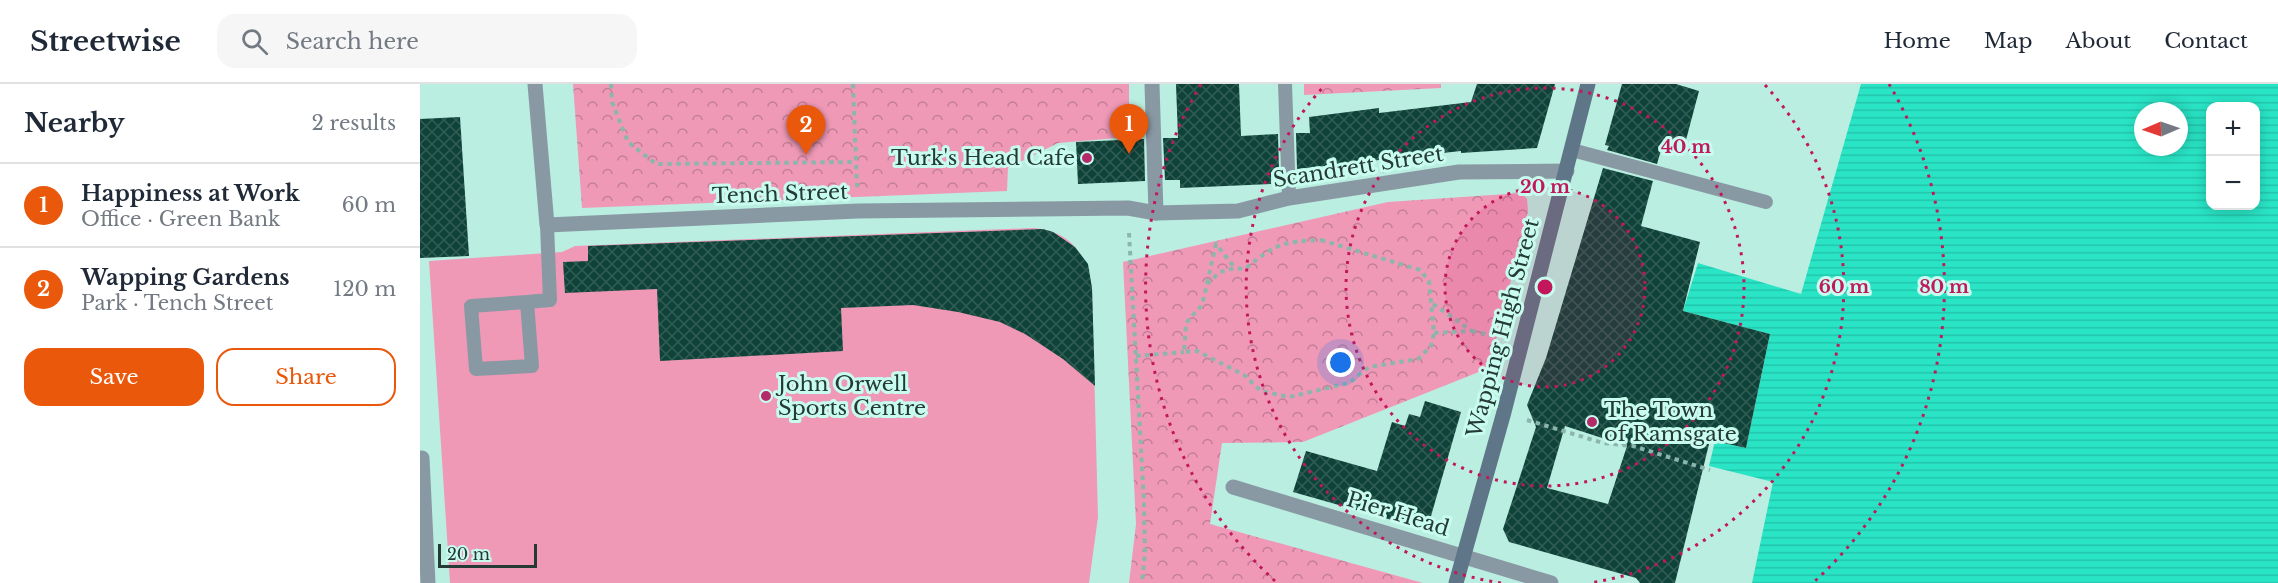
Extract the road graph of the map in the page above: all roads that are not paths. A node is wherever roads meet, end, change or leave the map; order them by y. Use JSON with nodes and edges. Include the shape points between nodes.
{"nodes":[{"id":1,"x":535,"y":84,"type":"edge"},
{"id":2,"x":1152,"y":84,"type":"edge"},
{"id":3,"x":1285,"y":84,"type":"edge"},
{"id":4,"x":1588,"y":84,"type":"edge"},
{"id":5,"x":1572,"y":150,"type":"junction"},
{"id":6,"x":1567,"y":171,"type":"junction"},
{"id":7,"x":1288,"y":198,"type":"junction"},
{"id":8,"x":1766,"y":202,"type":"dead end"},
{"id":9,"x":1156,"y":213,"type":"junction"},
{"id":10,"x":547,"y":225,"type":"junction"},
{"id":11,"x":527,"y":302,"type":"junction"},
{"id":12,"x":420,"y":458,"type":"edge"},
{"id":13,"x":1233,"y":487,"type":"dead end"},
{"id":14,"x":1462,"y":555,"type":"junction"},
{"id":15,"x":428,"y":583,"type":"edge"},
{"id":16,"x":1456,"y":583,"type":"edge"},
{"id":17,"x":1551,"y":583,"type":"edge"}],
"edges":[{"from":1,"to":10,"type":"street"},
{"from":2,"to":9,"type":"street"},
{"from":3,"to":7,"type":"lane"},
{"from":4,"to":5,"type":"street","name":"Wapping High Street"},
{"from":5,"to":6,"type":"street","name":"Wapping High Street"},
{"from":5,"to":8,"type":"lane"},
{"from":6,"to":7,"type":"street","name":"Scandrett Street","via":[[1459,172]]},
{"from":6,"to":14,"type":"street","name":"Wapping High Street"},
{"from":7,"to":9,"type":"street","name":"Scandrett Street","via":[[1238,211]]},
{"from":9,"to":10,"type":"street","name":"Tench Street","via":[[1128,208],[858,211]]},
{"from":10,"to":11,"type":"lane","via":[[550,300]]},
{"from":11,"to":11,"type":"lane","via":[[532,366],[476,369],[471,306]]},
{"from":12,"to":15,"type":"street"},
{"from":13,"to":14,"type":"street","name":"Pier Head"},
{"from":14,"to":16,"type":"street","name":"Wapping High Street"},
{"from":14,"to":17,"type":"street","name":"Pier Head"}]}
